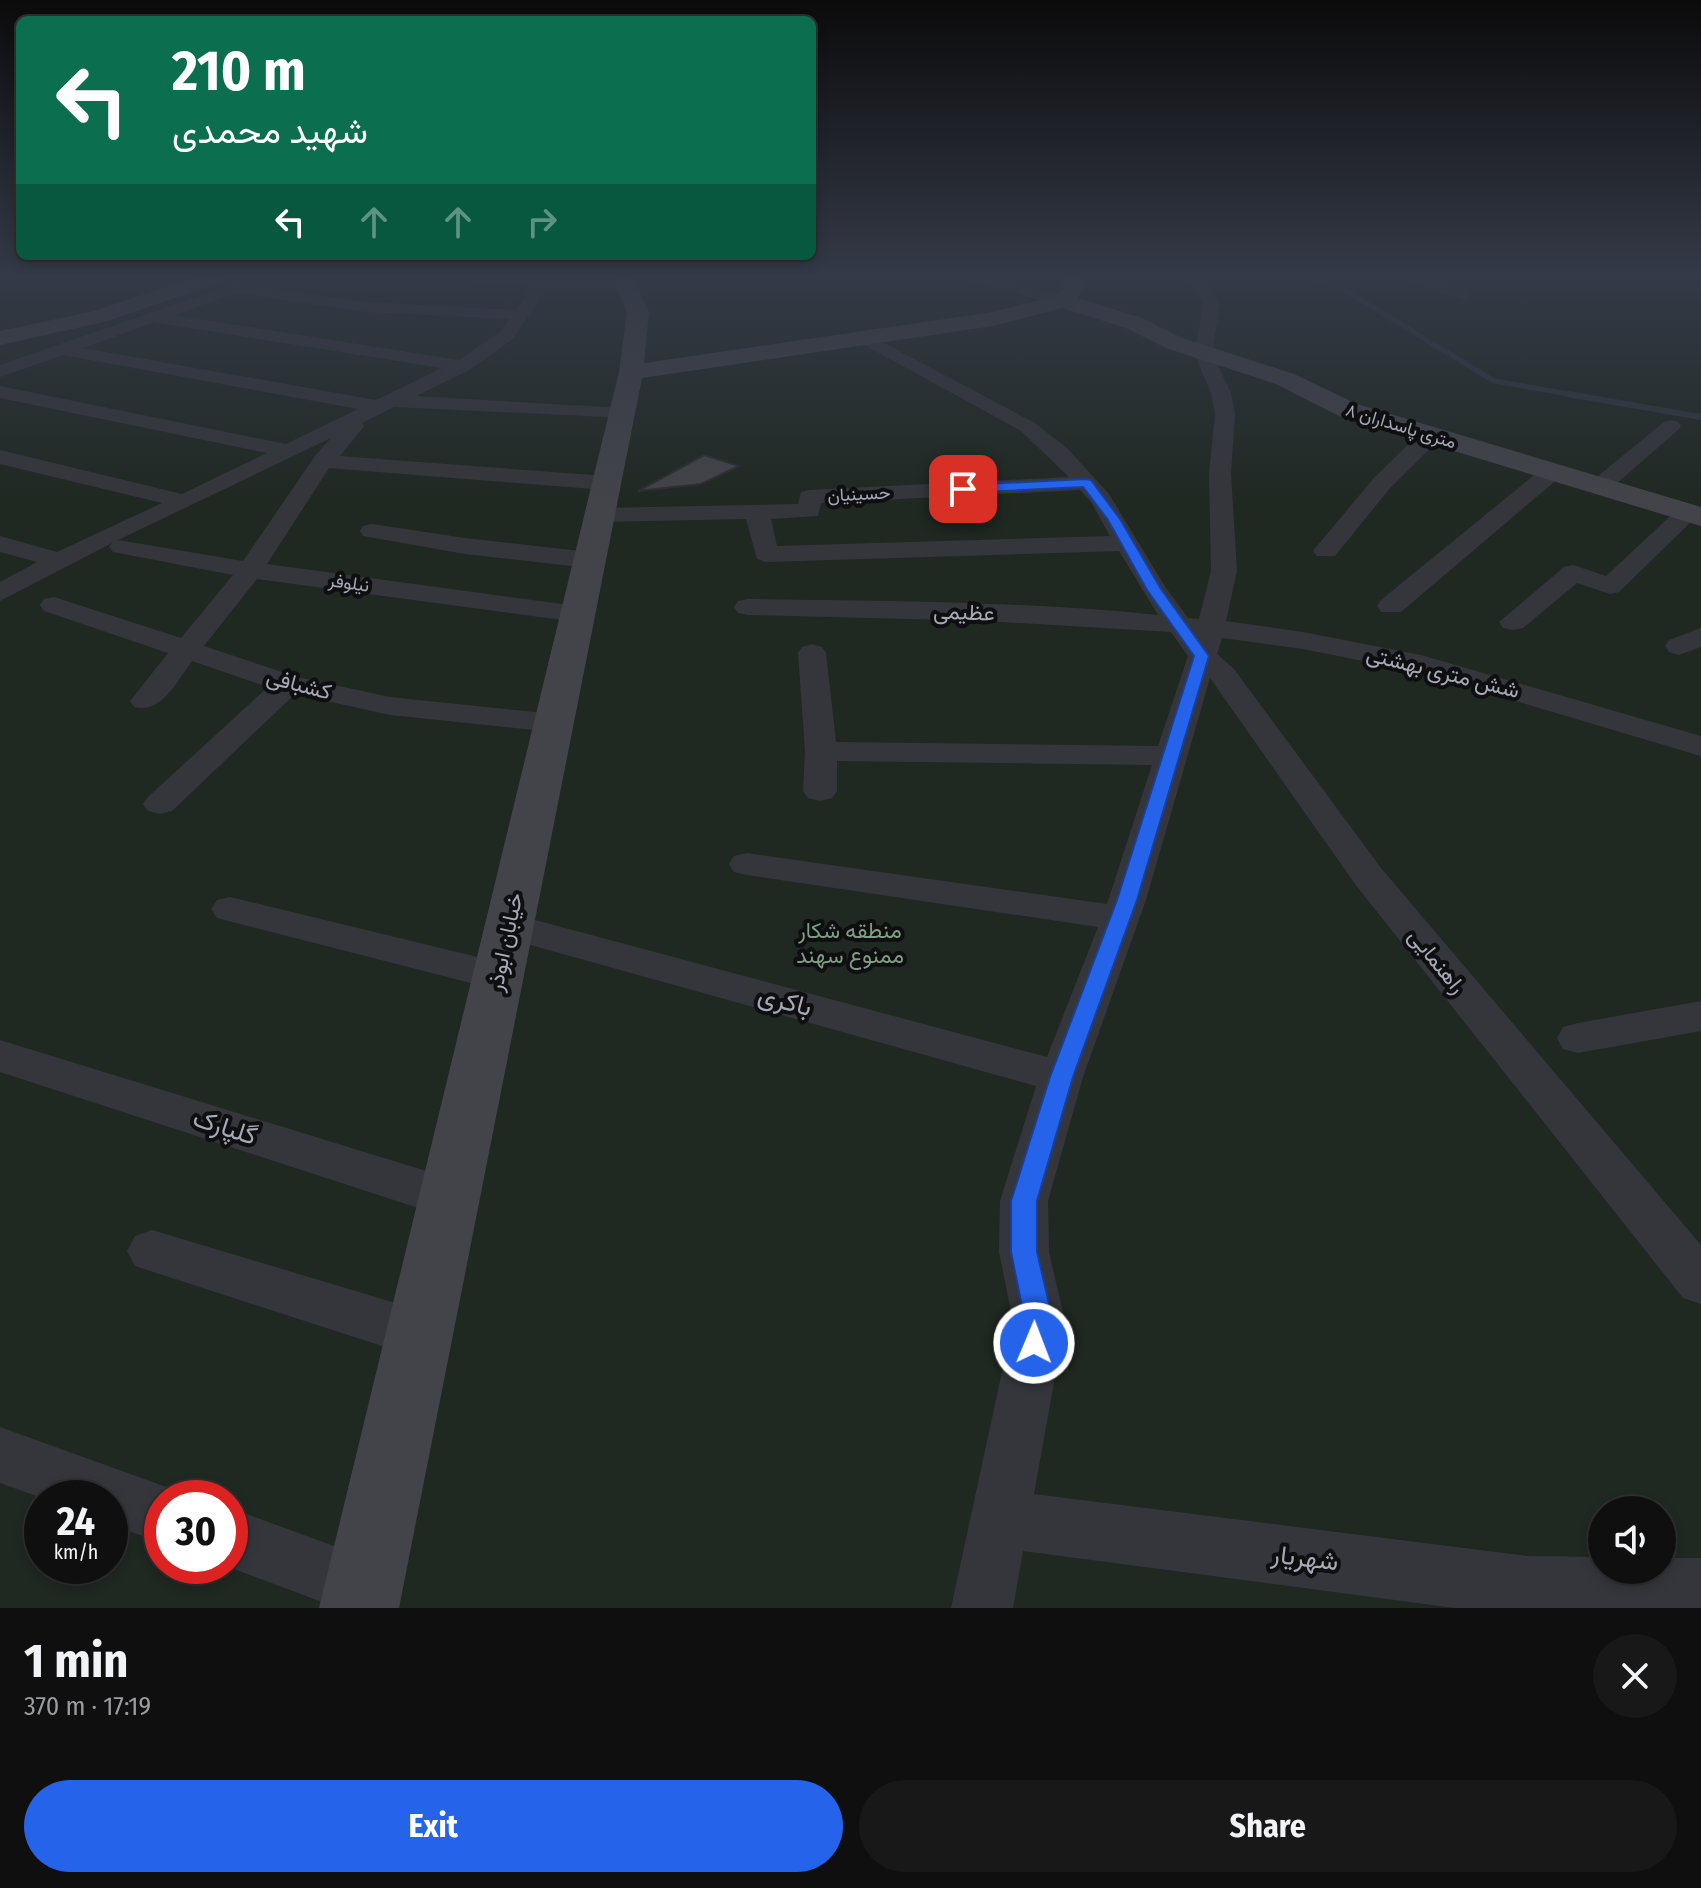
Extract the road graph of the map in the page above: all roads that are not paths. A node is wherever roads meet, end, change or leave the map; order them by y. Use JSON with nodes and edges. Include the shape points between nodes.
{"nodes":[{"id":1,"x":51,"y":353,"type":"edge"},
{"id":2,"x":84,"y":353,"type":"edge"},
{"id":3,"x":380,"y":353,"type":"edge"},
{"id":4,"x":481,"y":353,"type":"edge"},
{"id":5,"x":632,"y":353,"type":"edge"},
{"id":6,"x":800,"y":353,"type":"edge"},
{"id":7,"x":893,"y":353,"type":"edge"},
{"id":8,"x":1203,"y":353,"type":"joint"},
{"id":9,"x":462,"y":366,"type":"junction"},
{"id":10,"x":0,"y":371,"type":"edge"},
{"id":11,"x":0,"y":392,"type":"edge"},
{"id":12,"x":626,"y":393,"type":"junction"},
{"id":13,"x":378,"y":407,"type":"junction"},
{"id":14,"x":1671,"y":426,"type":"dead end"},
{"id":15,"x":1431,"y":435,"type":"junction"},
{"id":16,"x":289,"y":451,"type":"junction"},
{"id":17,"x":0,"y":457,"type":"edge"},
{"id":18,"x":323,"y":461,"type":"junction"},
{"id":19,"x":1552,"y":472,"type":"junction"},
{"id":20,"x":1086,"y":483,"type":"junction"},
{"id":21,"x":1600,"y":486,"type":"junction"},
{"id":22,"x":185,"y":502,"type":"junction"},
{"id":23,"x":757,"y":512,"type":"junction"},
{"id":24,"x":1694,"y":515,"type":"edge"},
{"id":25,"x":598,"y":519,"type":"junction"},
{"id":26,"x":372,"y":531,"type":"dead end"},
{"id":27,"x":1128,"y":543,"type":"junction"},
{"id":28,"x":0,"y":544,"type":"edge"},
{"id":29,"x":122,"y":547,"type":"dead end"},
{"id":30,"x":1326,"y":551,"type":"dead end"},
{"id":31,"x":58,"y":560,"type":"junction"},
{"id":32,"x":250,"y":570,"type":"junction"},
{"id":33,"x":0,"y":593,"type":"edge"},
{"id":34,"x":54,"y":605,"type":"dead end"},
{"id":35,"x":1391,"y":606,"type":"dead end"},
{"id":36,"x":748,"y":607,"type":"dead end"},
{"id":37,"x":577,"y":614,"type":"junction"},
{"id":38,"x":1513,"y":622,"type":"dead end"},
{"id":39,"x":1198,"y":636,"type":"junction"},
{"id":40,"x":189,"y":650,"type":"junction"},
{"id":41,"x":812,"y":653,"type":"dead end"},
{"id":42,"x":289,"y":684,"type":"junction"},
{"id":43,"x":145,"y":701,"type":"dead end"},
{"id":44,"x":553,"y":723,"type":"junction"},
{"id":45,"x":1701,"y":746,"type":"edge"},
{"id":46,"x":821,"y":751,"type":"junction"},
{"id":47,"x":1171,"y":756,"type":"junction"},
{"id":48,"x":820,"y":791,"type":"dead end"},
{"id":49,"x":160,"y":804,"type":"dead end"},
{"id":50,"x":747,"y":864,"type":"dead end"},
{"id":51,"x":230,"y":909,"type":"dead end"},
{"id":52,"x":1120,"y":918,"type":"junction"},
{"id":53,"x":509,"y":926,"type":"junction"},
{"id":54,"x":498,"y":976,"type":"junction"},
{"id":55,"x":1701,"y":1016,"type":"edge"},
{"id":56,"x":1578,"y":1038,"type":"dead end"},
{"id":57,"x":0,"y":1056,"type":"edge"},
{"id":58,"x":1061,"y":1077,"type":"junction"},
{"id":59,"x":449,"y":1198,"type":"junction"},
{"id":60,"x":152,"y":1251,"type":"dead end"},
{"id":61,"x":1701,"y":1282,"type":"edge"},
{"id":62,"x":419,"y":1334,"type":"junction"},
{"id":63,"x":0,"y":1455,"type":"edge"},
{"id":64,"x":144,"y":1507,"type":"edge"},
{"id":65,"x":1000,"y":1519,"type":"junction"},
{"id":66,"x":248,"y":1546,"type":"edge"},
{"id":67,"x":1701,"y":1589,"type":"edge"},
{"id":68,"x":1486,"y":1595,"type":"edge"},
{"id":69,"x":361,"y":1597,"type":"edge"},
{"id":70,"x":982,"y":1608,"type":"edge"}],
"edges":[{"from":1,"to":10,"type":"street"},
{"from":2,"to":13,"type":"street"},
{"from":3,"to":9,"type":"street"},
{"from":4,"to":9,"type":"street"},
{"from":5,"to":12,"type":"main road","name":"خیابان ابوذر"},
{"from":6,"to":12,"type":"main road"},
{"from":7,"to":20,"type":"street","name":"راهنمایی","via":[[1028,427]]},
{"from":8,"to":15,"type":"main road","name":"۸ متری پاسداران","via":[[1285,379],[1348,410]]},
{"from":8,"to":39,"type":"street","via":[[1225,414],[1220,473],[1224,571]]},
{"from":9,"to":13,"type":"street"},
{"from":11,"to":16,"type":"street"},
{"from":12,"to":13,"type":"street"},
{"from":12,"to":25,"type":"main road","name":"خیابان ابوذر"},
{"from":13,"to":16,"type":"street"},
{"from":13,"to":18,"type":"street"},
{"from":14,"to":21,"type":"street"},
{"from":15,"to":19,"type":"main road","name":"۸ متری پاسداران"},
{"from":15,"to":30,"type":"street","via":[[1382,483]]},
{"from":16,"to":22,"type":"street"},
{"from":17,"to":22,"type":"street"},
{"from":18,"to":25,"type":"street"},
{"from":18,"to":32,"type":"street"},
{"from":19,"to":21,"type":"main road","name":"۸ متری پاسداران"},
{"from":19,"to":35,"type":"street"},
{"from":20,"to":23,"type":"street","name":"حسینیان","via":[[809,497],[810,511]]},
{"from":20,"to":27,"type":"street","name":"راهنمایی"},
{"from":21,"to":24,"type":"main road","name":"۸ متری پاسداران"},
{"from":22,"to":31,"type":"street"},
{"from":23,"to":25,"type":"street","name":"حسینیان"},
{"from":23,"to":27,"type":"street","via":[[766,554]]},
{"from":24,"to":38,"type":"street","via":[[1610,586],[1573,573]]},
{"from":25,"to":26,"type":"street","via":[[465,546]]},
{"from":25,"to":37,"type":"main road","name":"خیابان ابوذر"},
{"from":27,"to":39,"type":"street","name":"راهنمایی","via":[[1154,590]]},
{"from":28,"to":31,"type":"street"},
{"from":29,"to":32,"type":"street","name":"نیلوفر"},
{"from":31,"to":33,"type":"street"},
{"from":32,"to":37,"type":"street","name":"نیلوفر"},
{"from":32,"to":40,"type":"street"},
{"from":34,"to":40,"type":"street","name":"کشبافی"},
{"from":36,"to":39,"type":"street","name":"عظیمی","via":[[975,612]]},
{"from":37,"to":44,"type":"main road","name":"خیابان ابوذر"},
{"from":39,"to":45,"type":"street","name":"شش متری بهشتی","via":[[1381,655]]},
{"from":39,"to":47,"type":"street"},
{"from":39,"to":61,"type":"street","name":"راهنمایی","via":[[1368,876]]},
{"from":40,"to":42,"type":"street","name":"کشبافی"},
{"from":40,"to":43,"type":"street"},
{"from":41,"to":46,"type":"street"},
{"from":42,"to":44,"type":"street","name":"کشبافی","via":[[390,706]]},
{"from":42,"to":49,"type":"street"},
{"from":44,"to":53,"type":"main road","name":"خیابان ابوذر"},
{"from":46,"to":47,"type":"street"},
{"from":46,"to":48,"type":"street"},
{"from":47,"to":52,"type":"street"},
{"from":50,"to":52,"type":"street"},
{"from":51,"to":54,"type":"street"},
{"from":52,"to":58,"type":"street"},
{"from":53,"to":54,"type":"main road","name":"خیابان ابوذر"},
{"from":53,"to":58,"type":"street","name":"باکری"},
{"from":54,"to":59,"type":"main road","name":"خیابان ابوذر"},
{"from":55,"to":56,"type":"street"},
{"from":57,"to":59,"type":"street","name":"گلپارک"},
{"from":58,"to":65,"type":"street","via":[[1024,1201],[1024,1252],[1039,1321]]},
{"from":59,"to":62,"type":"main road","name":"خیابان ابوذر"},
{"from":60,"to":62,"type":"street"},
{"from":62,"to":69,"type":"main road","name":"خیابان ابوذر"},
{"from":63,"to":64,"type":"street"},
{"from":65,"to":68,"type":"street","name":"شهریار"},
{"from":65,"to":70,"type":"street"},
{"from":66,"to":69,"type":"street"},
{"from":67,"to":68,"type":"street","name":"شهریار","via":[[1528,1587]]}]}
